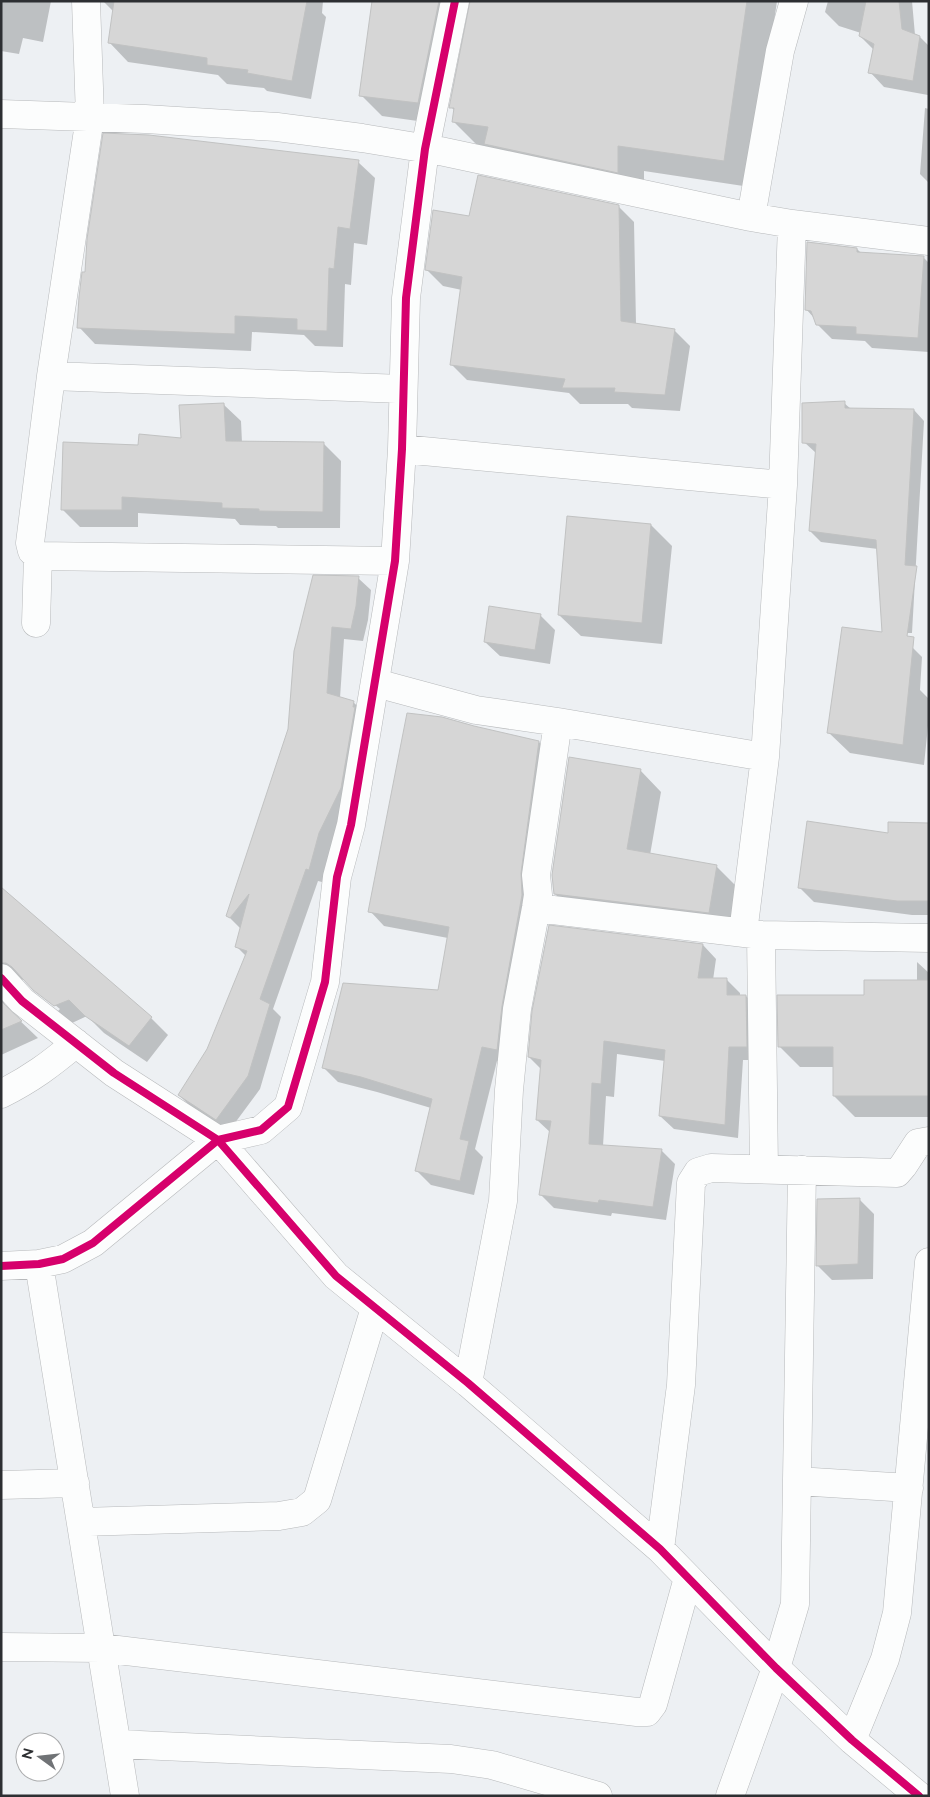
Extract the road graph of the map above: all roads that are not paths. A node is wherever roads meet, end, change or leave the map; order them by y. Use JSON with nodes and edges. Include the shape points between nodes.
{"nodes":[{"id":1,"x":86,"y":1,"type":"edge"},
{"id":2,"x":455,"y":1,"type":"edge"},
{"id":3,"x":794,"y":1,"type":"edge"},
{"id":4,"x":1,"y":114,"type":"edge"},
{"id":5,"x":90,"y":117,"type":"junction"},
{"id":6,"x":425,"y":149,"type":"junction"},
{"id":7,"x":751,"y":217,"type":"junction"},
{"id":8,"x":792,"y":224,"type":"junction"},
{"id":9,"x":929,"y":241,"type":"edge"},
{"id":10,"x":51,"y":376,"type":"junction"},
{"id":11,"x":403,"y":389,"type":"junction"},
{"id":12,"x":402,"y":449,"type":"junction"},
{"id":13,"x":783,"y":485,"type":"junction"},
{"id":14,"x":38,"y":556,"type":"junction"},
{"id":15,"x":395,"y":561,"type":"junction"},
{"id":16,"x":36,"y":623,"type":"dead end"},
{"id":17,"x":376,"y":684,"type":"junction"},
{"id":18,"x":558,"y":722,"type":"junction"},
{"id":19,"x":765,"y":757,"type":"junction"},
{"id":20,"x":536,"y":908,"type":"junction"},
{"id":21,"x":752,"y":934,"type":"junction"},
{"id":22,"x":929,"y":938,"type":"edge"},
{"id":23,"x":1,"y":978,"type":"edge"},
{"id":24,"x":76,"y":1042,"type":"junction"},
{"id":25,"x":1,"y":1094,"type":"edge"},
{"id":26,"x":218,"y":1140,"type":"junction"},
{"id":27,"x":929,"y":1141,"type":"edge"},
{"id":28,"x":764,"y":1169,"type":"junction"},
{"id":29,"x":802,"y":1170,"type":"junction"},
{"id":30,"x":929,"y":1262,"type":"edge"},
{"id":31,"x":39,"y":1264,"type":"junction"},
{"id":32,"x":1,"y":1266,"type":"edge"},
{"id":33,"x":375,"y":1308,"type":"junction"},
{"id":34,"x":468,"y":1382,"type":"junction"},
{"id":35,"x":797,"y":1481,"type":"junction"},
{"id":36,"x":75,"y":1483,"type":"junction"},
{"id":37,"x":1,"y":1486,"type":"edge"},
{"id":38,"x":915,"y":1497,"type":"edge"},
{"id":39,"x":81,"y":1522,"type":"junction"},
{"id":40,"x":660,"y":1549,"type":"junction"},
{"id":41,"x":688,"y":1578,"type":"junction"},
{"id":42,"x":1,"y":1647,"type":"edge"},
{"id":43,"x":101,"y":1648,"type":"junction"},
{"id":44,"x":776,"y":1668,"type":"junction"},
{"id":45,"x":852,"y":1740,"type":"junction"},
{"id":46,"x":116,"y":1744,"type":"junction"},
{"id":47,"x":125,"y":1796,"type":"edge"},
{"id":48,"x":598,"y":1796,"type":"edge"},
{"id":49,"x":730,"y":1796,"type":"edge"},
{"id":50,"x":919,"y":1796,"type":"edge"}],
"edges":[{"from":1,"to":5,"type":"street"},
{"from":2,"to":6,"type":"street"},
{"from":3,"to":7,"type":"street","via":[[780,51]]},
{"from":4,"to":5,"type":"street"},
{"from":5,"to":6,"type":"street","via":[[277,127]]},
{"from":5,"to":10,"type":"street"},
{"from":6,"to":7,"type":"street"},
{"from":6,"to":11,"type":"street","via":[[406,298]]},
{"from":7,"to":8,"type":"street"},
{"from":8,"to":9,"type":"street"},
{"from":8,"to":13,"type":"street"},
{"from":10,"to":11,"type":"street"},
{"from":10,"to":14,"type":"street","via":[[30,542],[32,551]]},
{"from":11,"to":12,"type":"street"},
{"from":12,"to":13,"type":"street"},
{"from":12,"to":15,"type":"street"},
{"from":13,"to":19,"type":"street"},
{"from":14,"to":15,"type":"street"},
{"from":14,"to":16,"type":"street"},
{"from":15,"to":17,"type":"street"},
{"from":17,"to":18,"type":"street","via":[[476,710]]},
{"from":17,"to":26,"type":"street","via":[[351,825],[337,877],[325,982],[288,1107],[261,1130]]},
{"from":18,"to":19,"type":"street"},
{"from":18,"to":20,"type":"street","via":[[536,875]]},
{"from":19,"to":21,"type":"street"},
{"from":20,"to":21,"type":"street"},
{"from":20,"to":34,"type":"street","via":[[517,1009],[503,1201]]},
{"from":21,"to":22,"type":"street"},
{"from":21,"to":28,"type":"street"},
{"from":23,"to":24,"type":"street","via":[[22,1001]]},
{"from":24,"to":25,"type":"street","via":[[47,1067]]},
{"from":24,"to":26,"type":"street","via":[[114,1073]]},
{"from":26,"to":31,"type":"street","via":[[93,1243],[63,1259]]},
{"from":26,"to":33,"type":"street","via":[[336,1276]]},
{"from":27,"to":29,"type":"street","via":[[918,1143],[896,1173]]},
{"from":28,"to":29,"type":"street"},
{"from":28,"to":40,"type":"street","via":[[711,1168],[698,1172],[691,1183],[681,1385]]},
{"from":29,"to":35,"type":"street"},
{"from":30,"to":38,"type":"street"},
{"from":31,"to":32,"type":"street"},
{"from":31,"to":36,"type":"street"},
{"from":33,"to":34,"type":"street"},
{"from":33,"to":39,"type":"street","via":[[317,1500],[302,1512],[279,1516]]},
{"from":34,"to":40,"type":"street"},
{"from":35,"to":38,"type":"street"},
{"from":35,"to":44,"type":"street","via":[[795,1604]]},
{"from":36,"to":37,"type":"street"},
{"from":36,"to":39,"type":"street"},
{"from":38,"to":45,"type":"street","via":[[897,1613],[885,1659]]},
{"from":39,"to":43,"type":"street"},
{"from":40,"to":41,"type":"street"},
{"from":41,"to":43,"type":"street","via":[[653,1704],[647,1712]]},
{"from":41,"to":44,"type":"street"},
{"from":42,"to":43,"type":"street"},
{"from":43,"to":46,"type":"street"},
{"from":44,"to":45,"type":"street"},
{"from":44,"to":49,"type":"street"},
{"from":45,"to":50,"type":"street"},
{"from":46,"to":47,"type":"street"},
{"from":46,"to":48,"type":"street","via":[[451,1759],[492,1765]]}]}
